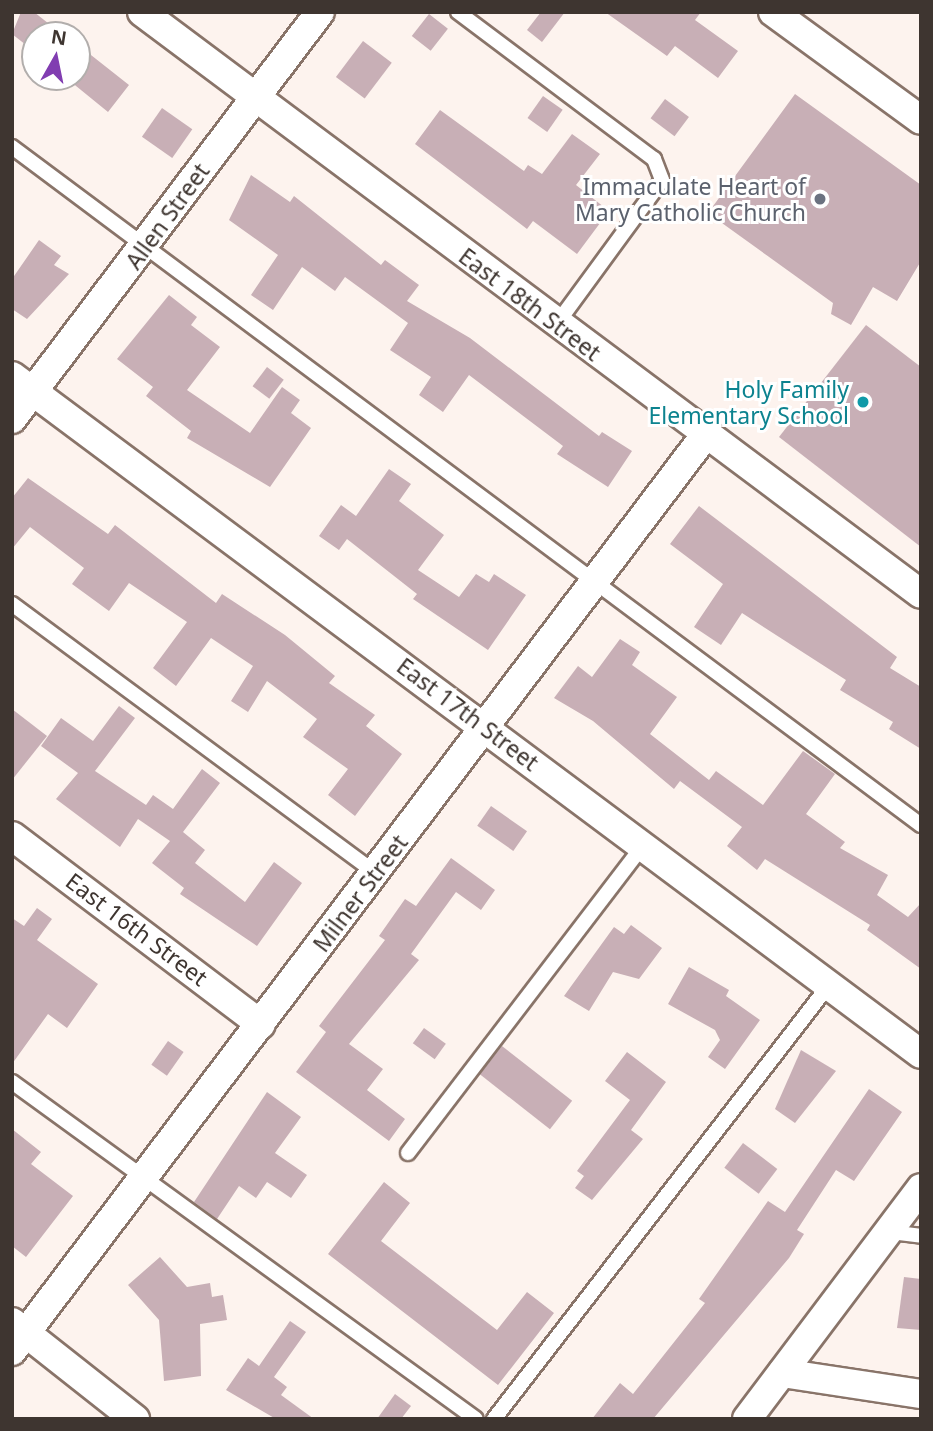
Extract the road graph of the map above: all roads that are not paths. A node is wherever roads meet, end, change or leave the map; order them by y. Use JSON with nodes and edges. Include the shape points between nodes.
{"nodes":[{"id":1,"x":142,"y":12,"type":"edge"},
{"id":2,"x":320,"y":12,"type":"edge"},
{"id":3,"x":458,"y":12,"type":"edge"},
{"id":4,"x":774,"y":12,"type":"edge"},
{"id":5,"x":256,"y":96,"type":"junction"},
{"id":6,"x":921,"y":120,"type":"edge"},
{"id":7,"x":12,"y":147,"type":"edge"},
{"id":8,"x":145,"y":246,"type":"junction"},
{"id":9,"x":556,"y":324,"type":"junction"},
{"id":10,"x":23,"y":384,"type":"edge"},
{"id":11,"x":12,"y":419,"type":"edge"},
{"id":12,"x":706,"y":434,"type":"junction"},
{"id":13,"x":594,"y":585,"type":"junction"},
{"id":14,"x":921,"y":594,"type":"edge"},
{"id":15,"x":12,"y":604,"type":"edge"},
{"id":16,"x":486,"y":728,"type":"junction"},
{"id":17,"x":921,"y":825,"type":"edge"},
{"id":18,"x":12,"y":836,"type":"edge"},
{"id":19,"x":642,"y":846,"type":"junction"},
{"id":20,"x":376,"y":873,"type":"junction"},
{"id":21,"x":829,"y":985,"type":"junction"},
{"id":22,"x":261,"y":1024,"type":"junction"},
{"id":23,"x":921,"y":1054,"type":"edge"},
{"id":24,"x":12,"y":1082,"type":"edge"},
{"id":25,"x":408,"y":1153,"type":"dead end"},
{"id":26,"x":145,"y":1180,"type":"junction"},
{"id":27,"x":921,"y":1188,"type":"edge"},
{"id":28,"x":890,"y":1232,"type":"junction"},
{"id":29,"x":921,"y":1236,"type":"edge"},
{"id":30,"x":17,"y":1336,"type":"edge"},
{"id":31,"x":782,"y":1373,"type":"junction"},
{"id":32,"x":921,"y":1394,"type":"edge"},
{"id":33,"x":135,"y":1419,"type":"edge"},
{"id":34,"x":476,"y":1419,"type":"edge"},
{"id":35,"x":494,"y":1419,"type":"edge"},
{"id":36,"x":747,"y":1419,"type":"edge"}],
"edges":[{"from":1,"to":5,"type":"street","name":"East 18th Street"},
{"from":2,"to":5,"type":"street","name":"Allen Street"},
{"from":3,"to":9,"type":"lane","via":[[654,159],[662,180]]},
{"from":4,"to":6,"type":"street"},
{"from":5,"to":8,"type":"street","name":"Allen Street"},
{"from":5,"to":9,"type":"street","name":"East 18th Street"},
{"from":7,"to":8,"type":"lane"},
{"from":8,"to":10,"type":"street","name":"Allen Street"},
{"from":8,"to":13,"type":"lane"},
{"from":9,"to":12,"type":"street","name":"East 18th Street"},
{"from":10,"to":11,"type":"street","name":"Allen Street"},
{"from":10,"to":16,"type":"street","name":"East 17th Street"},
{"from":12,"to":13,"type":"street","name":"Milner Street"},
{"from":12,"to":14,"type":"street","name":"East 18th Street"},
{"from":13,"to":16,"type":"street","name":"Milner Street"},
{"from":13,"to":17,"type":"lane"},
{"from":15,"to":20,"type":"lane"},
{"from":16,"to":19,"type":"street","name":"East 17th Street"},
{"from":16,"to":20,"type":"street","name":"Milner Street"},
{"from":18,"to":22,"type":"street","name":"East 16th Street"},
{"from":19,"to":21,"type":"street","name":"East 17th Street"},
{"from":19,"to":25,"type":"lane"},
{"from":20,"to":22,"type":"street","name":"Milner Street"},
{"from":21,"to":23,"type":"street","name":"East 17th Street"},
{"from":21,"to":35,"type":"lane"},
{"from":22,"to":26,"type":"street","name":"Milner Street"},
{"from":24,"to":26,"type":"lane"},
{"from":26,"to":30,"type":"street","name":"Milner Street"},
{"from":26,"to":34,"type":"lane"},
{"from":27,"to":28,"type":"street"},
{"from":28,"to":29,"type":"lane"},
{"from":28,"to":31,"type":"street"},
{"from":30,"to":33,"type":"street"},
{"from":31,"to":32,"type":"street"},
{"from":31,"to":36,"type":"street"}]}
